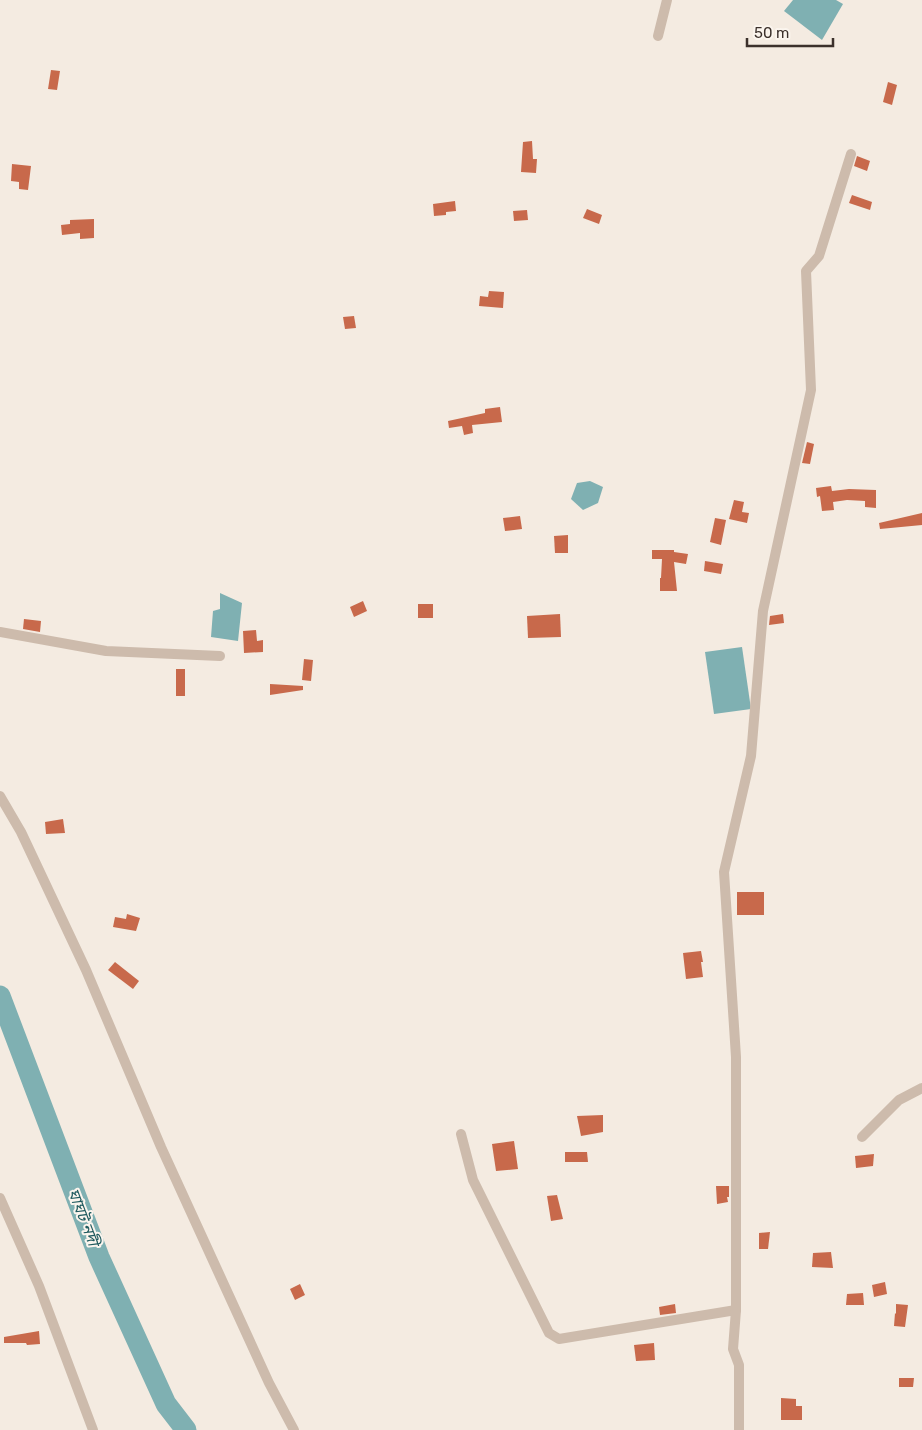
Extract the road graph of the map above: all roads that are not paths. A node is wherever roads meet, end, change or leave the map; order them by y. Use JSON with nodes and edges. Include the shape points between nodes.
{"nodes":[{"id":1,"x":667,"y":0,"type":"edge"},
{"id":2,"x":658,"y":36,"type":"dead end"},
{"id":3,"x":851,"y":154,"type":"dead end"},
{"id":4,"x":0,"y":632,"type":"edge"},
{"id":5,"x":220,"y":656,"type":"dead end"},
{"id":6,"x":0,"y":796,"type":"edge"},
{"id":7,"x":922,"y":1088,"type":"edge"},
{"id":8,"x":461,"y":1134,"type":"dead end"},
{"id":9,"x":862,"y":1137,"type":"dead end"},
{"id":10,"x":0,"y":1198,"type":"edge"},
{"id":11,"x":736,"y":1310,"type":"junction"},
{"id":12,"x":93,"y":1430,"type":"edge"},
{"id":13,"x":294,"y":1430,"type":"edge"},
{"id":14,"x":739,"y":1430,"type":"edge"}],
"edges":[{"from":1,"to":2,"type":"street"},
{"from":3,"to":11,"type":"street","via":[[819,256],[806,271],[811,390],[763,611],[751,756],[724,872],[736,1057]]},
{"from":4,"to":5,"type":"street","via":[[106,651]]},
{"from":6,"to":13,"type":"street","via":[[21,832],[86,970],[161,1147],[269,1383]]},
{"from":7,"to":9,"type":"street","via":[[899,1100]]},
{"from":8,"to":11,"type":"street","via":[[473,1180],[549,1333],[558,1339]]},
{"from":10,"to":12,"type":"street","via":[[39,1286]]},
{"from":11,"to":14,"type":"street","via":[[733,1349],[739,1365]]}]}
